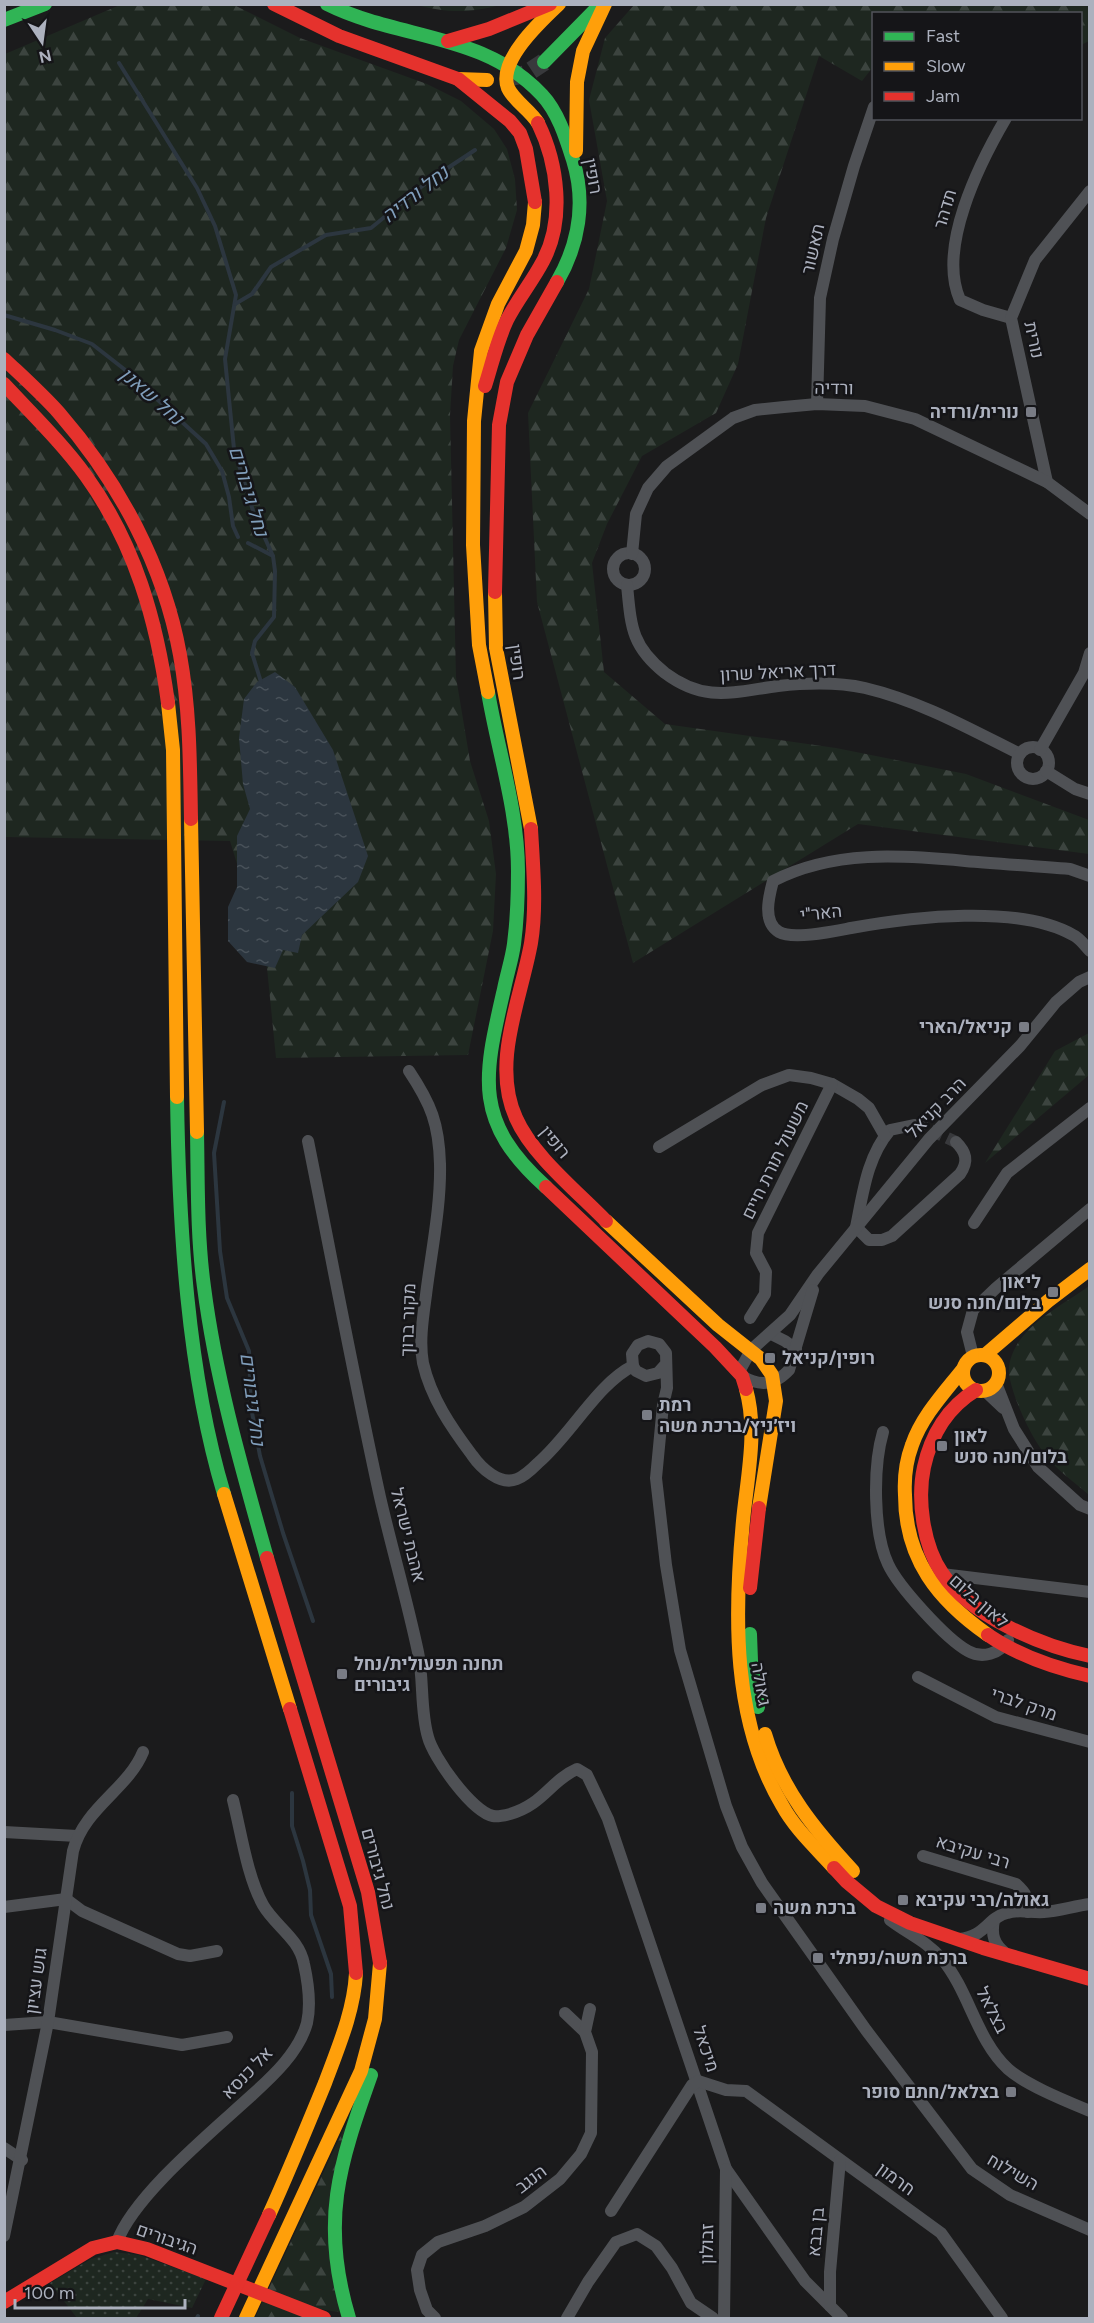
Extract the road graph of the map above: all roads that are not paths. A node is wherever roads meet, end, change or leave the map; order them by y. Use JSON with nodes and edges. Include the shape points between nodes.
{"nodes":[{"id":1,"x":23,"y":4,"type":"edge"},
{"id":2,"x":45,"y":4,"type":"edge"},
{"id":3,"x":274,"y":4,"type":"edge"},
{"id":4,"x":327,"y":4,"type":"edge"},
{"id":5,"x":550,"y":4,"type":"edge"},
{"id":6,"x":558,"y":4,"type":"edge"},
{"id":7,"x":601,"y":4,"type":"edge"},
{"id":8,"x":605,"y":4,"type":"edge"},
{"id":9,"x":4,"y":10,"type":"edge"},
{"id":10,"x":4,"y":20,"type":"edge"},
{"id":11,"x":447,"y":41,"type":"junction"},
{"id":12,"x":544,"y":62,"type":"tunnel mouth"},
{"id":13,"x":510,"y":66,"type":"junction"},
{"id":14,"x":458,"y":79,"type":"junction"},
{"id":15,"x":487,"y":80,"type":"dead end"},
{"id":16,"x":872,"y":110,"type":"edge"},
{"id":17,"x":1005,"y":120,"type":"edge"},
{"id":18,"x":577,"y":174,"type":"junction"},
{"id":19,"x":1089,"y":191,"type":"edge"},
{"id":20,"x":1011,"y":318,"type":"junction"},
{"id":21,"x":4,"y":359,"type":"edge"},
{"id":22,"x":4,"y":384,"type":"edge"},
{"id":23,"x":817,"y":405,"type":"junction"},
{"id":24,"x":474,"y":421,"type":"junction"},
{"id":25,"x":1047,"y":482,"type":"junction"},
{"id":26,"x":1089,"y":514,"type":"edge"},
{"id":27,"x":632,"y":554,"type":"junction"},
{"id":28,"x":627,"y":585,"type":"junction"},
{"id":29,"x":1089,"y":650,"type":"edge"},
{"id":30,"x":1040,"y":750,"type":"junction"},
{"id":31,"x":1020,"y":754,"type":"junction"},
{"id":32,"x":1046,"y":771,"type":"junction"},
{"id":33,"x":1089,"y":794,"type":"edge"},
{"id":34,"x":1089,"y":876,"type":"edge"},
{"id":35,"x":1089,"y":951,"type":"edge"},
{"id":36,"x":1089,"y":977,"type":"edge"},
{"id":37,"x":409,"y":1071,"type":"dead end"},
{"id":38,"x":832,"y":1084,"type":"junction"},
{"id":39,"x":1089,"y":1108,"type":"edge"},
{"id":40,"x":914,"y":1125,"type":"tunnel mouth"},
{"id":41,"x":885,"y":1136,"type":"junction"},
{"id":42,"x":308,"y":1141,"type":"dead end"},
{"id":43,"x":956,"y":1142,"type":"dead end"},
{"id":44,"x":659,"y":1147,"type":"dead end"},
{"id":45,"x":1089,"y":1209,"type":"edge"},
{"id":46,"x":974,"y":1223,"type":"dead end"},
{"id":47,"x":856,"y":1227,"type":"junction"},
{"id":48,"x":1089,"y":1269,"type":"edge"},
{"id":49,"x":818,"y":1274,"type":"junction"},
{"id":50,"x":750,"y":1318,"type":"dead end"},
{"id":51,"x":1015,"y":1331,"type":"junction"},
{"id":52,"x":771,"y":1334,"type":"junction"},
{"id":53,"x":796,"y":1349,"type":"junction"},
{"id":54,"x":751,"y":1350,"type":"junction"},
{"id":55,"x":979,"y":1356,"type":"junction"},
{"id":56,"x":666,"y":1364,"type":"junction"},
{"id":57,"x":633,"y":1366,"type":"junction"},
{"id":58,"x":998,"y":1368,"type":"junction"},
{"id":59,"x":963,"y":1370,"type":"junction"},
{"id":60,"x":741,"y":1374,"type":"junction"},
{"id":61,"x":646,"y":1376,"type":"junction"},
{"id":62,"x":774,"y":1382,"type":"junction"},
{"id":63,"x":986,"y":1388,"type":"junction"},
{"id":64,"x":663,"y":1405,"type":"junction"},
{"id":65,"x":883,"y":1432,"type":"dead end"},
{"id":66,"x":1089,"y":1509,"type":"edge"},
{"id":67,"x":942,"y":1574,"type":"junction"},
{"id":68,"x":1089,"y":1592,"type":"edge"},
{"id":69,"x":1014,"y":1630,"type":"junction"},
{"id":70,"x":1004,"y":1646,"type":"junction"},
{"id":71,"x":1089,"y":1656,"type":"edge"},
{"id":72,"x":1089,"y":1676,"type":"edge"},
{"id":73,"x":918,"y":1677,"type":"dead end"},
{"id":74,"x":1089,"y":1742,"type":"edge"},
{"id":75,"x":143,"y":1752,"type":"dead end"},
{"id":76,"x":577,"y":1769,"type":"joint"},
{"id":77,"x":233,"y":1800,"type":"dead end"},
{"id":78,"x":4,"y":1832,"type":"edge"},
{"id":79,"x":77,"y":1836,"type":"junction"},
{"id":80,"x":923,"y":1856,"type":"dead end"},
{"id":81,"x":66,"y":1899,"type":"junction"},
{"id":82,"x":1089,"y":1904,"type":"edge"},
{"id":83,"x":876,"y":1906,"type":"junction"},
{"id":84,"x":4,"y":1907,"type":"edge"},
{"id":85,"x":1028,"y":1912,"type":"junction"},
{"id":86,"x":994,"y":1920,"type":"junction"},
{"id":87,"x":926,"y":1928,"type":"junction"},
{"id":88,"x":959,"y":1939,"type":"junction"},
{"id":89,"x":217,"y":1951,"type":"dead end"},
{"id":90,"x":1008,"y":1956,"type":"junction"},
{"id":91,"x":380,"y":1975,"type":"junction"},
{"id":92,"x":1089,"y":1979,"type":"edge"},
{"id":93,"x":590,"y":2009,"type":"dead end"},
{"id":94,"x":565,"y":2013,"type":"dead end"},
{"id":95,"x":48,"y":2022,"type":"junction"},
{"id":96,"x":4,"y":2025,"type":"edge"},
{"id":97,"x":585,"y":2032,"type":"junction"},
{"id":98,"x":227,"y":2037,"type":"dead end"},
{"id":99,"x":698,"y":2081,"type":"junction"},
{"id":100,"x":1089,"y":2111,"type":"edge"},
{"id":101,"x":4,"y":2148,"type":"edge"},
{"id":102,"x":22,"y":2160,"type":"junction"},
{"id":103,"x":840,"y":2160,"type":"junction"},
{"id":104,"x":726,"y":2169,"type":"junction"},
{"id":105,"x":8,"y":2203,"type":"edge"},
{"id":106,"x":611,"y":2211,"type":"dead end"},
{"id":107,"x":1089,"y":2230,"type":"edge"},
{"id":108,"x":4,"y":2236,"type":"edge"},
{"id":109,"x":117,"y":2242,"type":"junction"},
{"id":110,"x":4,"y":2302,"type":"edge"},
{"id":111,"x":830,"y":2306,"type":"junction"},
{"id":112,"x":221,"y":2319,"type":"edge"},
{"id":113,"x":246,"y":2319,"type":"edge"},
{"id":114,"x":324,"y":2319,"type":"edge"},
{"id":115,"x":349,"y":2319,"type":"edge"},
{"id":116,"x":435,"y":2319,"type":"edge"},
{"id":117,"x":567,"y":2319,"type":"edge"},
{"id":118,"x":713,"y":2319,"type":"edge"},
{"id":119,"x":724,"y":2319,"type":"edge"},
{"id":120,"x":842,"y":2319,"type":"edge"},
{"id":121,"x":1002,"y":2319,"type":"edge"}],
"edges":[{"from":1,"to":9,"type":"main road"},
{"from":2,"to":10,"type":"main road"},
{"from":3,"to":14,"type":"main road","name":"רופין","via":[[339,36]]},
{"from":4,"to":11,"type":"main road","name":"רופין","via":[[380,24]]},
{"from":5,"to":11,"type":"main road"},
{"from":6,"to":13,"type":"main road","via":[[522,44]]},
{"from":7,"to":12,"type":"main road"},
{"from":8,"to":18,"type":"main road","via":[[583,51],[577,82]]},
{"from":11,"to":13,"type":"main road","name":"רופין"},
{"from":13,"to":18,"type":"main road","name":"רופין","via":[[543,96],[563,130]]},
{"from":13,"to":24,"type":"main road","via":[[507,85],[531,112],[545,139],[557,206],[548,254],[509,315]]},
{"from":14,"to":15,"type":"main road"},
{"from":14,"to":24,"type":"main road","name":"רופין","via":[[494,106],[520,133],[535,201],[526,251],[498,304],[481,351]]},
{"from":16,"to":23,"type":"street","name":"תאשור","via":[[833,239],[820,298]]},
{"from":17,"to":20,"type":"street","name":"תדהר","via":[[972,184],[954,250],[960,300]]},
{"from":18,"to":54,"type":"main road","name":"רופין","via":[[578,233],[561,276],[507,382],[499,424],[496,648],[530,818],[534,887],[531,941],[506,1058],[508,1093],[516,1118],[532,1145],[612,1227]]},
{"from":19,"to":20,"type":"street","name":"נורית","via":[[1035,260]]},
{"from":20,"to":25,"type":"street","name":"נורית"},
{"from":21,"to":91,"type":"main road","name":"נחל גיבורים","via":[[58,413],[110,483],[158,575],[178,646],[190,744],[199,1226],[206,1296],[246,1490],[368,1892]]},
{"from":22,"to":112,"type":"main road","name":"נחל גיבורים","via":[[87,478],[134,561],[149,600],[168,699],[173,750],[178,1160],[189,1315],[223,1489],[350,1906],[356,1946],[354,1991],[330,2069]]},
{"from":23,"to":25,"type":"street","name":"ורדיה","via":[[865,406],[915,419]]},
{"from":23,"to":27,"type":"street","name":"ורדיה","via":[[755,411],[733,418],[667,466],[648,488],[636,514]]},
{"from":24,"to":60,"type":"main road","name":"רופין","via":[[473,545],[479,645],[514,821],[518,870],[514,945],[490,1052],[488,1084],[493,1113],[509,1149],[533,1175]]},
{"from":25,"to":26,"type":"street","name":"ורדיה"},
{"from":27,"to":28,"type":"street","via":[[642,561],[644,573],[640,581]]},
{"from":27,"to":28,"type":"street","via":[[619,557],[613,569],[619,581]]},
{"from":28,"to":31,"type":"street","name":"דרך אריאל שרון","via":[[635,640],[655,665],[680,684],[706,693],[822,684],[863,688],[929,710]]},
{"from":29,"to":30,"type":"street","via":[[1084,673]]},
{"from":30,"to":31,"type":"street","via":[[1031,748]]},
{"from":30,"to":32,"type":"street","via":[[1048,759]]},
{"from":31,"to":32,"type":"street","via":[[1017,763],[1022,775],[1035,779]]},
{"from":32,"to":33,"type":"street"},
{"from":34,"to":35,"type":"street","name":"האר\"י","via":[[1070,869],[896,855],[832,861],[773,881],[768,910],[776,931],[782,934],[950,917],[1007,917],[1045,923],[1075,936]]},
{"from":36,"to":47,"type":"street","name":"הרב קניאל","via":[[1056,1002],[1020,1046],[929,1139]]},
{"from":37,"to":57,"type":"street","name":"מקור ברוך","via":[[430,1108],[440,1166],[422,1323],[423,1361],[429,1384],[449,1424],[476,1462],[506,1481],[525,1475],[551,1452],[615,1376]]},
{"from":38,"to":41,"type":"street","via":[[869,1108]]},
{"from":38,"to":44,"type":"street","via":[[789,1075],[762,1084]]},
{"from":38,"to":50,"type":"street","name":"משעול תורת חיים","via":[[758,1233],[756,1253],[766,1272],[765,1294]]},
{"from":39,"to":46,"type":"street","via":[[1006,1173]]},
{"from":40,"to":41,"type":"street","via":[[890,1130]]},
{"from":41,"to":47,"type":"street","via":[[870,1165]]},
{"from":42,"to":76,"type":"street","name":"אהבת ישראל","via":[[380,1497],[419,1654],[427,1736],[433,1752],[441,1767],[478,1808],[492,1816],[527,1809]]},
{"from":43,"to":47,"type":"street","via":[[966,1157],[960,1174],[892,1236],[869,1240]]},
{"from":45,"to":55,"type":"street","via":[[973,1310],[967,1332]]},
{"from":47,"to":49,"type":"street","name":"הרב קניאל"},
{"from":48,"to":51,"type":"main road"},
{"from":49,"to":52,"type":"street","name":"הרב קניאל"},
{"from":49,"to":53,"type":"street","name":"הרב קניאל"},
{"from":51,"to":55,"type":"main road"},
{"from":51,"to":58,"type":"main road"},
{"from":52,"to":53,"type":"street"},
{"from":52,"to":54,"type":"street","name":"הרב קניאל"},
{"from":53,"to":62,"type":"street","name":"הרב קניאל","via":[[789,1370]]},
{"from":54,"to":60,"type":"street","name":"הרב קניאל"},
{"from":54,"to":62,"type":"main road","name":"רופין","via":[[767,1367]]},
{"from":55,"to":58,"type":"main road","via":[[993,1360]]},
{"from":55,"to":59,"type":"main road","via":[[966,1362]]},
{"from":56,"to":57,"type":"street","via":[[663,1348],[648,1341],[634,1349]]},
{"from":56,"to":61,"type":"street","via":[[658,1373]]},
{"from":56,"to":64,"type":"street"},
{"from":57,"to":61,"type":"street"},
{"from":58,"to":63,"type":"main road"},
{"from":59,"to":63,"type":"main road","via":[[964,1380]]},
{"from":59,"to":70,"type":"main road","name":"לאון בלום","via":[[922,1425],[908,1456],[904,1488],[909,1536],[923,1571],[943,1598]]},
{"from":60,"to":62,"type":"street","via":[[756,1383]]},
{"from":60,"to":83,"type":"main road","name":"גאולה","via":[[752,1426],[740,1552],[738,1661],[756,1748],[770,1784],[798,1828],[846,1881]]},
{"from":61,"to":64,"type":"street","via":[[660,1390]]},
{"from":62,"to":87,"type":"main road","name":"גאולה","via":[[776,1401],[754,1541],[749,1605],[756,1699],[768,1745],[797,1805],[844,1861],[879,1895]]},
{"from":63,"to":66,"type":"street","via":[[1006,1411],[1038,1467]]},
{"from":63,"to":67,"type":"main road","name":"לאון בלום","via":[[964,1396],[950,1412],[936,1432],[924,1464],[920,1504],[927,1539]]},
{"from":64,"to":107,"type":"street","name":"השילוח","via":[[656,1478],[680,1650],[742,1847],[762,1883],[866,2030],[972,2169],[1010,2195]]},
{"from":65,"to":70,"type":"street","via":[[878,1448],[876,1491],[887,1563],[903,1589],[968,1652],[989,1654]]},
{"from":67,"to":68,"type":"street","name":"לאון בלום"},
{"from":67,"to":69,"type":"main road","name":"לאון בלום","via":[[984,1611]]},
{"from":69,"to":70,"type":"street"},
{"from":69,"to":71,"type":"main road","name":"לאון בלום"},
{"from":70,"to":72,"type":"main road","name":"לאון בלום"},
{"from":73,"to":74,"type":"street","name":"מרק לברי","via":[[996,1717]]},
{"from":75,"to":79,"type":"street","name":"גוש עציון"},
{"from":76,"to":99,"type":"street","name":"מיכאל","via":[[587,1775],[608,1819]]},
{"from":77,"to":109,"type":"street","name":"אל כנסא","via":[[263,1906],[289,1934],[304,1961],[307,2023],[277,2072],[179,2163],[142,2203]]},
{"from":78,"to":79,"type":"street"},
{"from":79,"to":81,"type":"street","name":"גוש עציון"},
{"from":80,"to":85,"type":"street","name":"רבי עקיבא","via":[[1016,1884],[1026,1893]]},
{"from":81,"to":84,"type":"street"},
{"from":81,"to":89,"type":"street","via":[[82,1911],[178,1954]]},
{"from":81,"to":95,"type":"street","name":"גוש עציון"},
{"from":82,"to":85,"type":"street"},
{"from":83,"to":87,"type":"main road","name":"גאולה"},
{"from":83,"to":100,"type":"street","name":"בצלאל","via":[[945,1963],[995,2054],[1008,2069]]},
{"from":85,"to":86,"type":"street","via":[[1009,1912]]},
{"from":86,"to":88,"type":"street","via":[[974,1936]]},
{"from":86,"to":90,"type":"street","via":[[994,1940]]},
{"from":87,"to":88,"type":"main road","name":"גאולה"},
{"from":88,"to":90,"type":"main road","name":"גאולה"},
{"from":90,"to":92,"type":"main road","name":"גאולה"},
{"from":91,"to":113,"type":"main road","name":"נחל גיבורים","via":[[375,2019],[361,2071]]},
{"from":91,"to":115,"type":"main road","via":[[373,2068],[338,2181],[336,2252]]},
{"from":93,"to":97,"type":"street","name":"הנגב"},
{"from":94,"to":97,"type":"street"},
{"from":95,"to":96,"type":"street"},
{"from":95,"to":98,"type":"street","via":[[182,2045]]},
{"from":95,"to":102,"type":"street","name":"גוש עציון"},
{"from":97,"to":116,"type":"street","name":"הנגב","via":[[592,2052],[593,2088],[591,2133],[581,2154],[560,2179],[524,2207],[438,2242],[422,2255],[417,2270],[420,2290]]},
{"from":99,"to":103,"type":"street","name":"חרמון","via":[[726,2090],[746,2091]]},
{"from":99,"to":104,"type":"street","name":"מיכאל"},
{"from":99,"to":106,"type":"street"},
{"from":101,"to":102,"type":"street"},
{"from":102,"to":105,"type":"street","name":"גוש עציון"},
{"from":103,"to":111,"type":"street","name":"בן בבא"},
{"from":103,"to":121,"type":"street","name":"חרמון","via":[[941,2233]]},
{"from":104,"to":111,"type":"street","name":"מיכאל","via":[[806,2281]]},
{"from":104,"to":119,"type":"street","name":"זבולון"},
{"from":105,"to":108,"type":"street","name":"גוש עציון"},
{"from":109,"to":110,"type":"main road","name":"הגיבורים","via":[[93,2248]]},
{"from":109,"to":114,"type":"main road","name":"הגיבורים","via":[[147,2249]]},
{"from":111,"to":120,"type":"street","name":"מיכאל"},
{"from":117,"to":118,"type":"street","via":[[616,2242],[637,2234],[656,2246],[691,2303]]}]}
